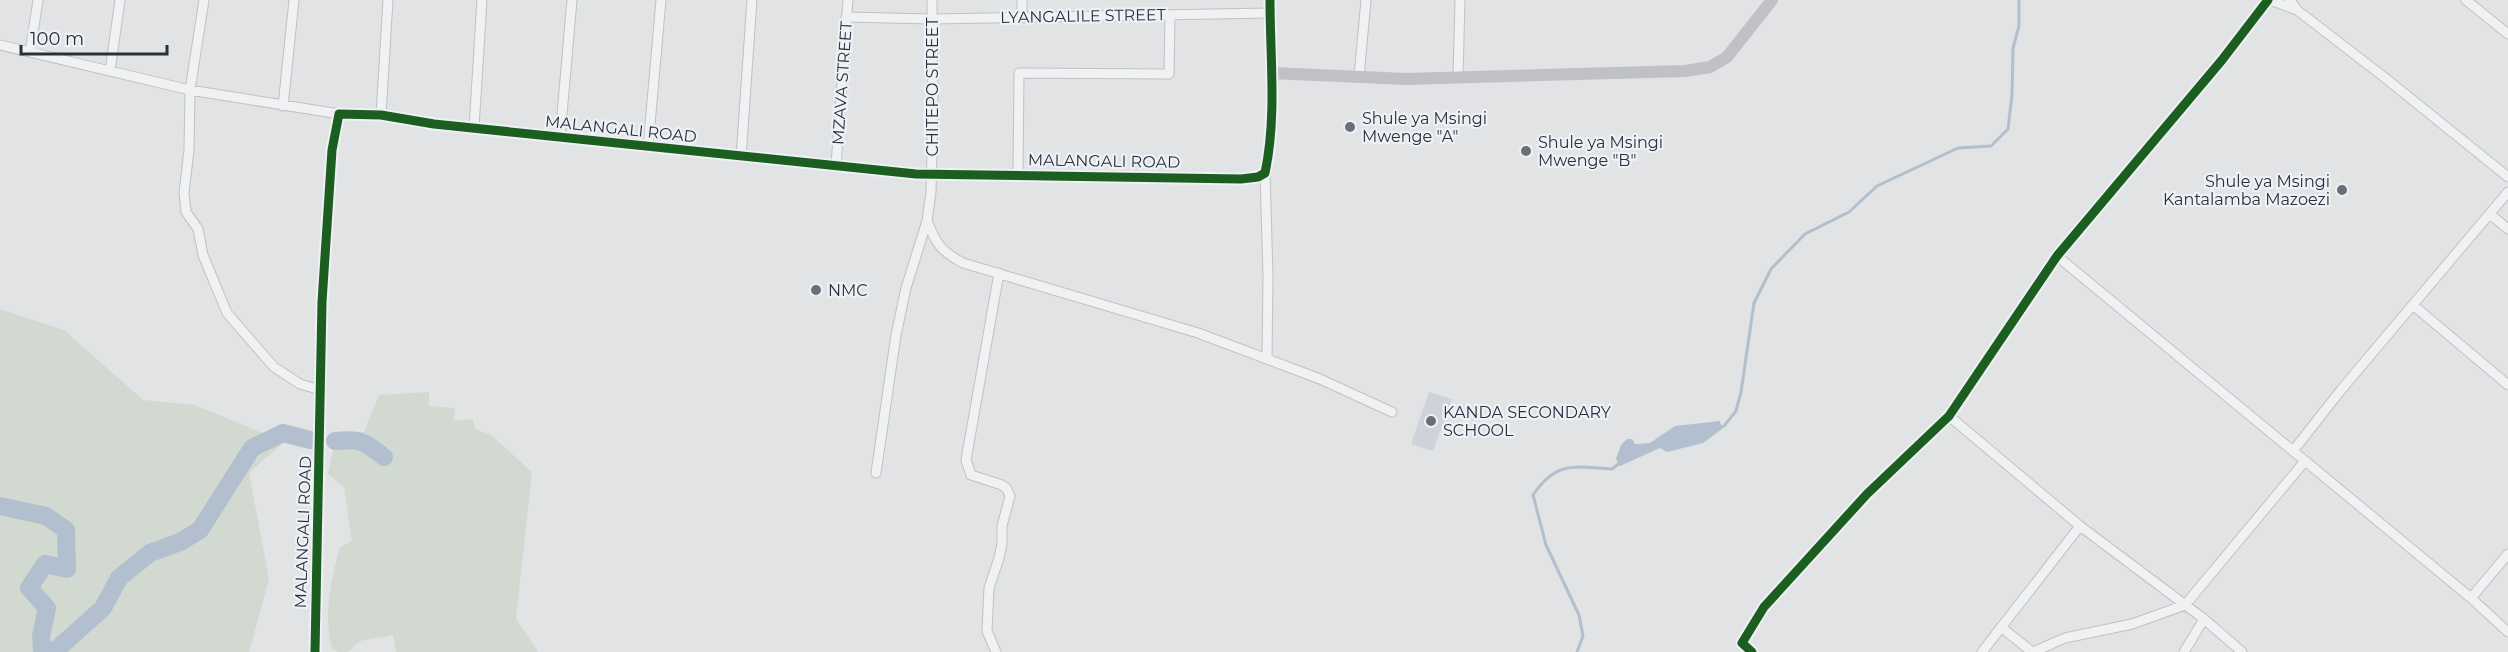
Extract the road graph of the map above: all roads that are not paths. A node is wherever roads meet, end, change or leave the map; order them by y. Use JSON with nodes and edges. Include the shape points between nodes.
{"nodes":[{"id":1,"x":38,"y":0,"type":"edge"},
{"id":2,"x":120,"y":0,"type":"edge"},
{"id":3,"x":204,"y":0,"type":"edge"},
{"id":4,"x":294,"y":0,"type":"edge"},
{"id":5,"x":388,"y":0,"type":"edge"},
{"id":6,"x":482,"y":0,"type":"edge"},
{"id":7,"x":572,"y":0,"type":"edge"},
{"id":8,"x":661,"y":0,"type":"edge"},
{"id":9,"x":752,"y":0,"type":"edge"},
{"id":10,"x":848,"y":0,"type":"edge"},
{"id":11,"x":932,"y":0,"type":"edge"},
{"id":12,"x":1022,"y":0,"type":"edge"},
{"id":13,"x":1365,"y":0,"type":"edge"},
{"id":14,"x":1460,"y":0,"type":"edge"},
{"id":15,"x":1772,"y":0,"type":"edge"},
{"id":16,"x":2269,"y":0,"type":"edge"},
{"id":17,"x":2290,"y":0,"type":"edge"},
{"id":18,"x":2468,"y":1,"type":"edge"},
{"id":19,"x":1270,"y":6,"type":"edge"},
{"id":20,"x":2297,"y":10,"type":"junction"},
{"id":21,"x":1170,"y":15,"type":"junction"},
{"id":22,"x":1022,"y":16,"type":"junction"},
{"id":23,"x":846,"y":17,"type":"junction"},
{"id":24,"x":932,"y":18,"type":"junction"},
{"id":25,"x":2508,"y":34,"type":"edge"},
{"id":26,"x":0,"y":45,"type":"edge"},
{"id":27,"x":30,"y":52,"type":"junction"},
{"id":28,"x":110,"y":71,"type":"junction"},
{"id":29,"x":1272,"y":73,"type":"junction"},
{"id":30,"x":1458,"y":76,"type":"junction"},
{"id":31,"x":1359,"y":78,"type":"junction"},
{"id":32,"x":190,"y":90,"type":"junction"},
{"id":33,"x":283,"y":106,"type":"junction"},
{"id":34,"x":339,"y":114,"type":"junction"},
{"id":35,"x":381,"y":115,"type":"junction"},
{"id":36,"x":474,"y":128,"type":"junction"},
{"id":37,"x":561,"y":137,"type":"junction"},
{"id":38,"x":648,"y":147,"type":"junction"},
{"id":39,"x":741,"y":156,"type":"junction"},
{"id":40,"x":836,"y":166,"type":"junction"},
{"id":41,"x":1265,"y":173,"type":"junction"},
{"id":42,"x":932,"y":174,"type":"junction"},
{"id":43,"x":1018,"y":174,"type":"junction"},
{"id":44,"x":2508,"y":177,"type":"edge"},
{"id":45,"x":2508,"y":192,"type":"edge"},
{"id":46,"x":2490,"y":214,"type":"junction"},
{"id":47,"x":927,"y":221,"type":"junction"},
{"id":48,"x":2508,"y":229,"type":"edge"},
{"id":49,"x":2057,"y":256,"type":"junction"},
{"id":50,"x":999,"y":273,"type":"junction"},
{"id":51,"x":2413,"y":305,"type":"junction"},
{"id":52,"x":1267,"y":358,"type":"junction"},
{"id":53,"x":2508,"y":385,"type":"edge"},
{"id":54,"x":321,"y":390,"type":"junction"},
{"id":55,"x":1392,"y":412,"type":"dead end"},
{"id":56,"x":1949,"y":416,"type":"junction"},
{"id":57,"x":2293,"y":451,"type":"junction"},
{"id":58,"x":2305,"y":461,"type":"junction"},
{"id":59,"x":876,"y":473,"type":"dead end"},
{"id":60,"x":2080,"y":526,"type":"junction"},
{"id":61,"x":2508,"y":554,"type":"edge"},
{"id":62,"x":2471,"y":598,"type":"junction"},
{"id":63,"x":2185,"y":605,"type":"junction"},
{"id":64,"x":2204,"y":619,"type":"junction"},
{"id":65,"x":2001,"y":627,"type":"junction"},
{"id":66,"x":2508,"y":632,"type":"edge"},
{"id":67,"x":315,"y":652,"type":"edge"},
{"id":68,"x":996,"y":652,"type":"edge"},
{"id":69,"x":1752,"y":652,"type":"edge"},
{"id":70,"x":1982,"y":652,"type":"edge"},
{"id":71,"x":2032,"y":652,"type":"edge"},
{"id":72,"x":2184,"y":652,"type":"edge"},
{"id":73,"x":2242,"y":652,"type":"edge"}],
"edges":[{"from":1,"to":27,"type":"street"},
{"from":2,"to":28,"type":"street"},
{"from":3,"to":32,"type":"street"},
{"from":4,"to":33,"type":"street"},
{"from":5,"to":35,"type":"street"},
{"from":6,"to":36,"type":"street"},
{"from":7,"to":37,"type":"street"},
{"from":8,"to":38,"type":"street"},
{"from":9,"to":39,"type":"street"},
{"from":10,"to":23,"type":"street","name":"MZAVA STREET"},
{"from":11,"to":24,"type":"street","name":"CHITEPO STREET"},
{"from":12,"to":22,"type":"street"},
{"from":13,"to":31,"type":"street"},
{"from":14,"to":30,"type":"street"},
{"from":15,"to":30,"type":"street","via":[[1727,57],[1710,67],[1685,71]]},
{"from":16,"to":20,"type":"street"},
{"from":16,"to":49,"type":"street"},
{"from":17,"to":20,"type":"street"},
{"from":18,"to":25,"type":"street"},
{"from":19,"to":21,"type":"street","name":"LYANGALILE STREET"},
{"from":19,"to":29,"type":"street"},
{"from":20,"to":44,"type":"street"},
{"from":21,"to":22,"type":"street","name":"LYANGALILE STREET"},
{"from":21,"to":43,"type":"street","via":[[1169,74],[1019,73]]},
{"from":22,"to":24,"type":"street","name":"LYANGALILE STREET"},
{"from":23,"to":24,"type":"street","name":"LYANGALILE STREET"},
{"from":23,"to":40,"type":"street","name":"MZAVA STREET"},
{"from":24,"to":42,"type":"street","name":"CHITEPO STREET"},
{"from":26,"to":27,"type":"street"},
{"from":27,"to":28,"type":"street"},
{"from":28,"to":32,"type":"street"},
{"from":29,"to":31,"type":"street"},
{"from":29,"to":41,"type":"street"},
{"from":30,"to":31,"type":"street"},
{"from":32,"to":33,"type":"street"},
{"from":32,"to":54,"type":"street","via":[[186,212],[198,229],[203,255],[224,308],[274,367],[300,384]]},
{"from":33,"to":34,"type":"street"},
{"from":34,"to":35,"type":"street","name":"MALANGALI ROAD"},
{"from":34,"to":54,"type":"street","name":"MALANGALI ROAD","via":[[328,190]]},
{"from":35,"to":36,"type":"street","name":"MALANGALI ROAD"},
{"from":36,"to":37,"type":"street","name":"MALANGALI ROAD"},
{"from":37,"to":38,"type":"street","name":"MALANGALI ROAD"},
{"from":38,"to":39,"type":"street","name":"MALANGALI ROAD"},
{"from":39,"to":40,"type":"street","name":"MALANGALI ROAD"},
{"from":40,"to":42,"type":"street","name":"MALANGALI ROAD"},
{"from":41,"to":43,"type":"street","name":"MALANGALI ROAD","via":[[1241,179]]},
{"from":41,"to":52,"type":"street"},
{"from":42,"to":43,"type":"street","name":"MALANGALI ROAD"},
{"from":42,"to":47,"type":"street","name":"CHITEPO STREET"},
{"from":45,"to":46,"type":"street"},
{"from":46,"to":48,"type":"street"},
{"from":46,"to":51,"type":"street"},
{"from":47,"to":50,"type":"street","via":[[944,252],[963,263]]},
{"from":47,"to":59,"type":"street","name":"CHITEPO STREET","via":[[896,335]]},
{"from":49,"to":56,"type":"street"},
{"from":49,"to":57,"type":"street"},
{"from":50,"to":52,"type":"street","via":[[1159,320]]},
{"from":50,"to":68,"type":"street","via":[[966,460],[971,475],[1002,485],[1010,496],[999,558],[989,588],[987,631]]},
{"from":51,"to":53,"type":"street"},
{"from":51,"to":57,"type":"street"},
{"from":52,"to":55,"type":"street"},
{"from":54,"to":67,"type":"street","name":"MALANGALI ROAD"},
{"from":56,"to":60,"type":"street"},
{"from":56,"to":69,"type":"street","via":[[1868,494],[1764,607],[1742,643]]},
{"from":57,"to":58,"type":"street"},
{"from":58,"to":62,"type":"street"},
{"from":58,"to":63,"type":"street"},
{"from":60,"to":63,"type":"street"},
{"from":60,"to":65,"type":"street"},
{"from":61,"to":62,"type":"street"},
{"from":62,"to":66,"type":"street"},
{"from":63,"to":64,"type":"street"},
{"from":63,"to":71,"type":"street","via":[[2132,624],[2065,638]]},
{"from":64,"to":72,"type":"street"},
{"from":64,"to":73,"type":"street"},
{"from":65,"to":70,"type":"street"},
{"from":65,"to":71,"type":"street"}]}
